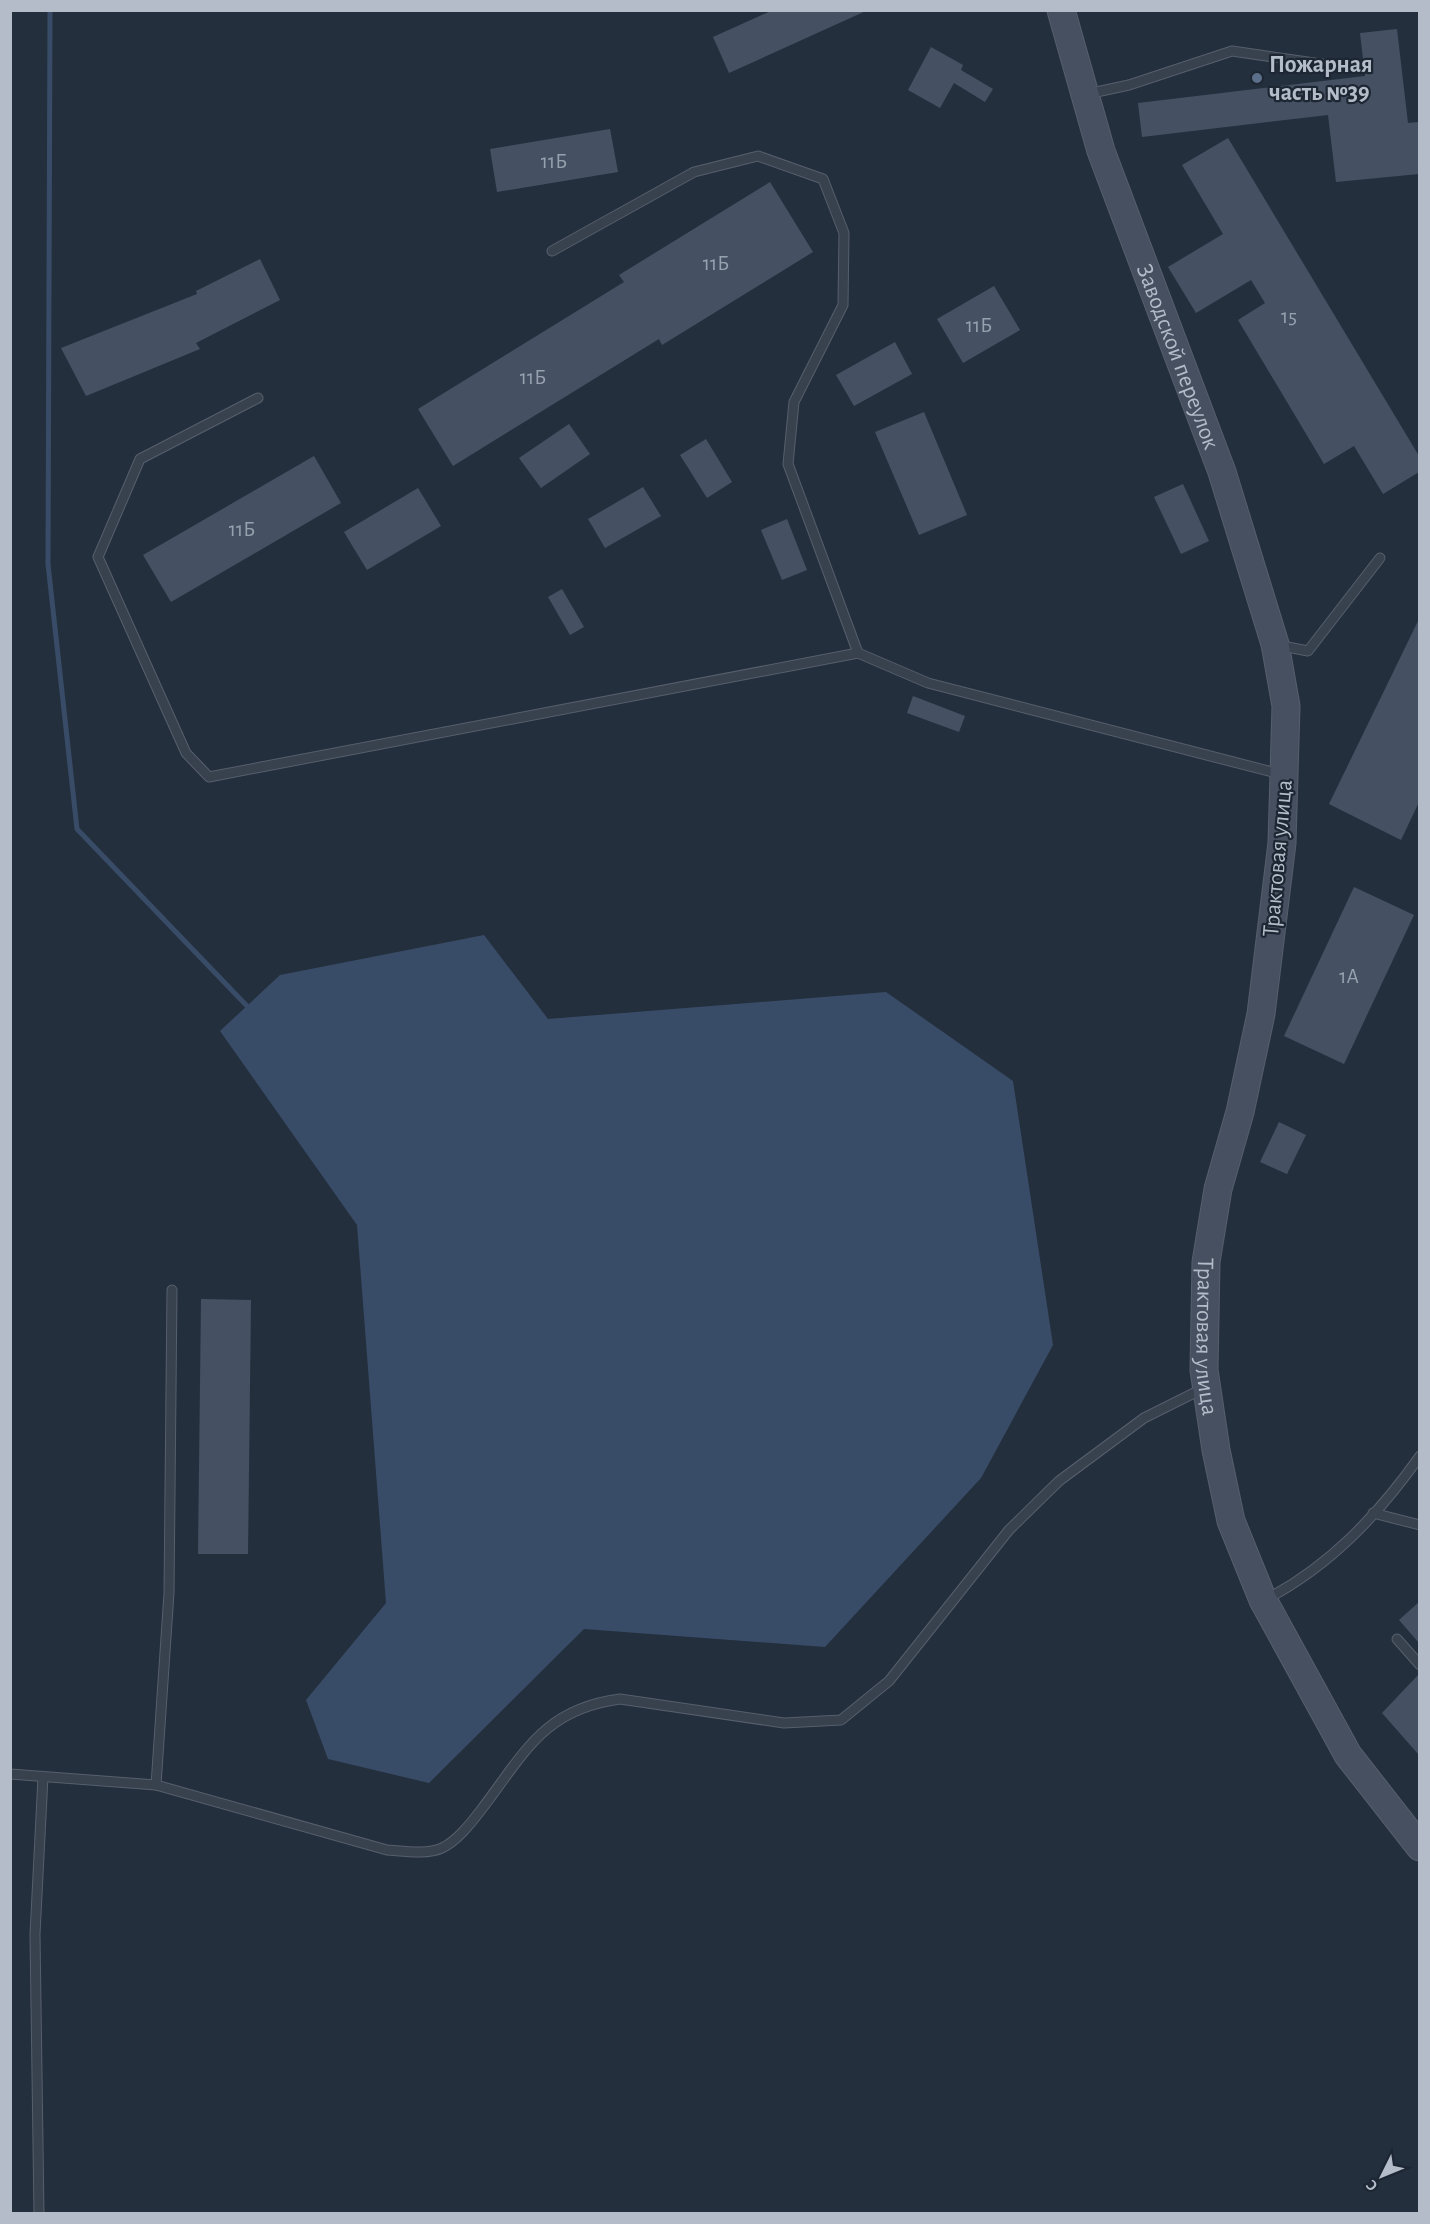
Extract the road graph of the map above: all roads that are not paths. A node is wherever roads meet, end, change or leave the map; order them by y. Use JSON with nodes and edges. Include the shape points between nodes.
{"nodes":[{"id":1,"x":1061,"y":10,"type":"edge"},
{"id":2,"x":1335,"y":66,"type":"dead end"},
{"id":3,"x":1085,"y":95,"type":"junction"},
{"id":4,"x":552,"y":251,"type":"dead end"},
{"id":5,"x":258,"y":398,"type":"dead end"},
{"id":6,"x":1380,"y":558,"type":"dead end"},
{"id":7,"x":1275,"y":644,"type":"junction"},
{"id":8,"x":858,"y":653,"type":"junction"},
{"id":9,"x":1286,"y":706,"type":"joint"},
{"id":10,"x":1286,"y":776,"type":"junction"},
{"id":11,"x":172,"y":1290,"type":"dead end"},
{"id":12,"x":1206,"y":1388,"type":"junction"},
{"id":13,"x":1419,"y":1456,"type":"edge"},
{"id":14,"x":1373,"y":1513,"type":"junction"},
{"id":15,"x":1419,"y":1525,"type":"edge"},
{"id":16,"x":1263,"y":1600,"type":"junction"},
{"id":17,"x":1397,"y":1640,"type":"dead end"},
{"id":18,"x":1419,"y":1665,"type":"edge"},
{"id":19,"x":10,"y":1774,"type":"edge"},
{"id":20,"x":43,"y":1777,"type":"junction"},
{"id":21,"x":156,"y":1785,"type":"junction"},
{"id":22,"x":1419,"y":1847,"type":"edge"},
{"id":23,"x":39,"y":2214,"type":"edge"}],
"edges":[{"from":1,"to":3,"type":"street","name":"Заводской переулок"},
{"from":2,"to":3,"type":"lane","via":[[1232,51],[1130,85]]},
{"from":3,"to":7,"type":"street","name":"Заводской переулок","via":[[1101,151],[1222,472]]},
{"from":4,"to":8,"type":"lane","via":[[694,172],[758,156],[823,179],[844,234],[843,305],[794,402],[788,464]]},
{"from":5,"to":8,"type":"lane","via":[[140,459],[98,557],[186,753],[209,777]]},
{"from":6,"to":7,"type":"lane","via":[[1308,651]]},
{"from":7,"to":9,"type":"street","name":"Заводской переулок"},
{"from":8,"to":10,"type":"lane","via":[[928,683]]},
{"from":9,"to":10,"type":"street","name":"Трактовая улица"},
{"from":10,"to":12,"type":"street","name":"Трактовая улица","via":[[1282,843],[1261,1014],[1218,1189],[1206,1262]]},
{"from":11,"to":21,"type":"lane","via":[[169,1593]]},
{"from":12,"to":16,"type":"street","name":"Трактовая улица","via":[[1231,1521]]},
{"from":12,"to":21,"type":"lane","via":[[1144,1418],[1059,1481],[1008,1530],[889,1680],[841,1720],[784,1723],[620,1699],[597,1702],[572,1711],[547,1728],[469,1826],[442,1848],[411,1852],[387,1850]]},
{"from":13,"to":14,"type":"lane"},
{"from":14,"to":15,"type":"lane"},
{"from":14,"to":16,"type":"lane","via":[[1319,1568]]},
{"from":16,"to":22,"type":"street","name":"Трактовая улица","via":[[1348,1755]]},
{"from":17,"to":18,"type":"lane"},
{"from":19,"to":20,"type":"lane"},
{"from":20,"to":21,"type":"lane"},
{"from":20,"to":23,"type":"lane","via":[[35,1934]]}]}
